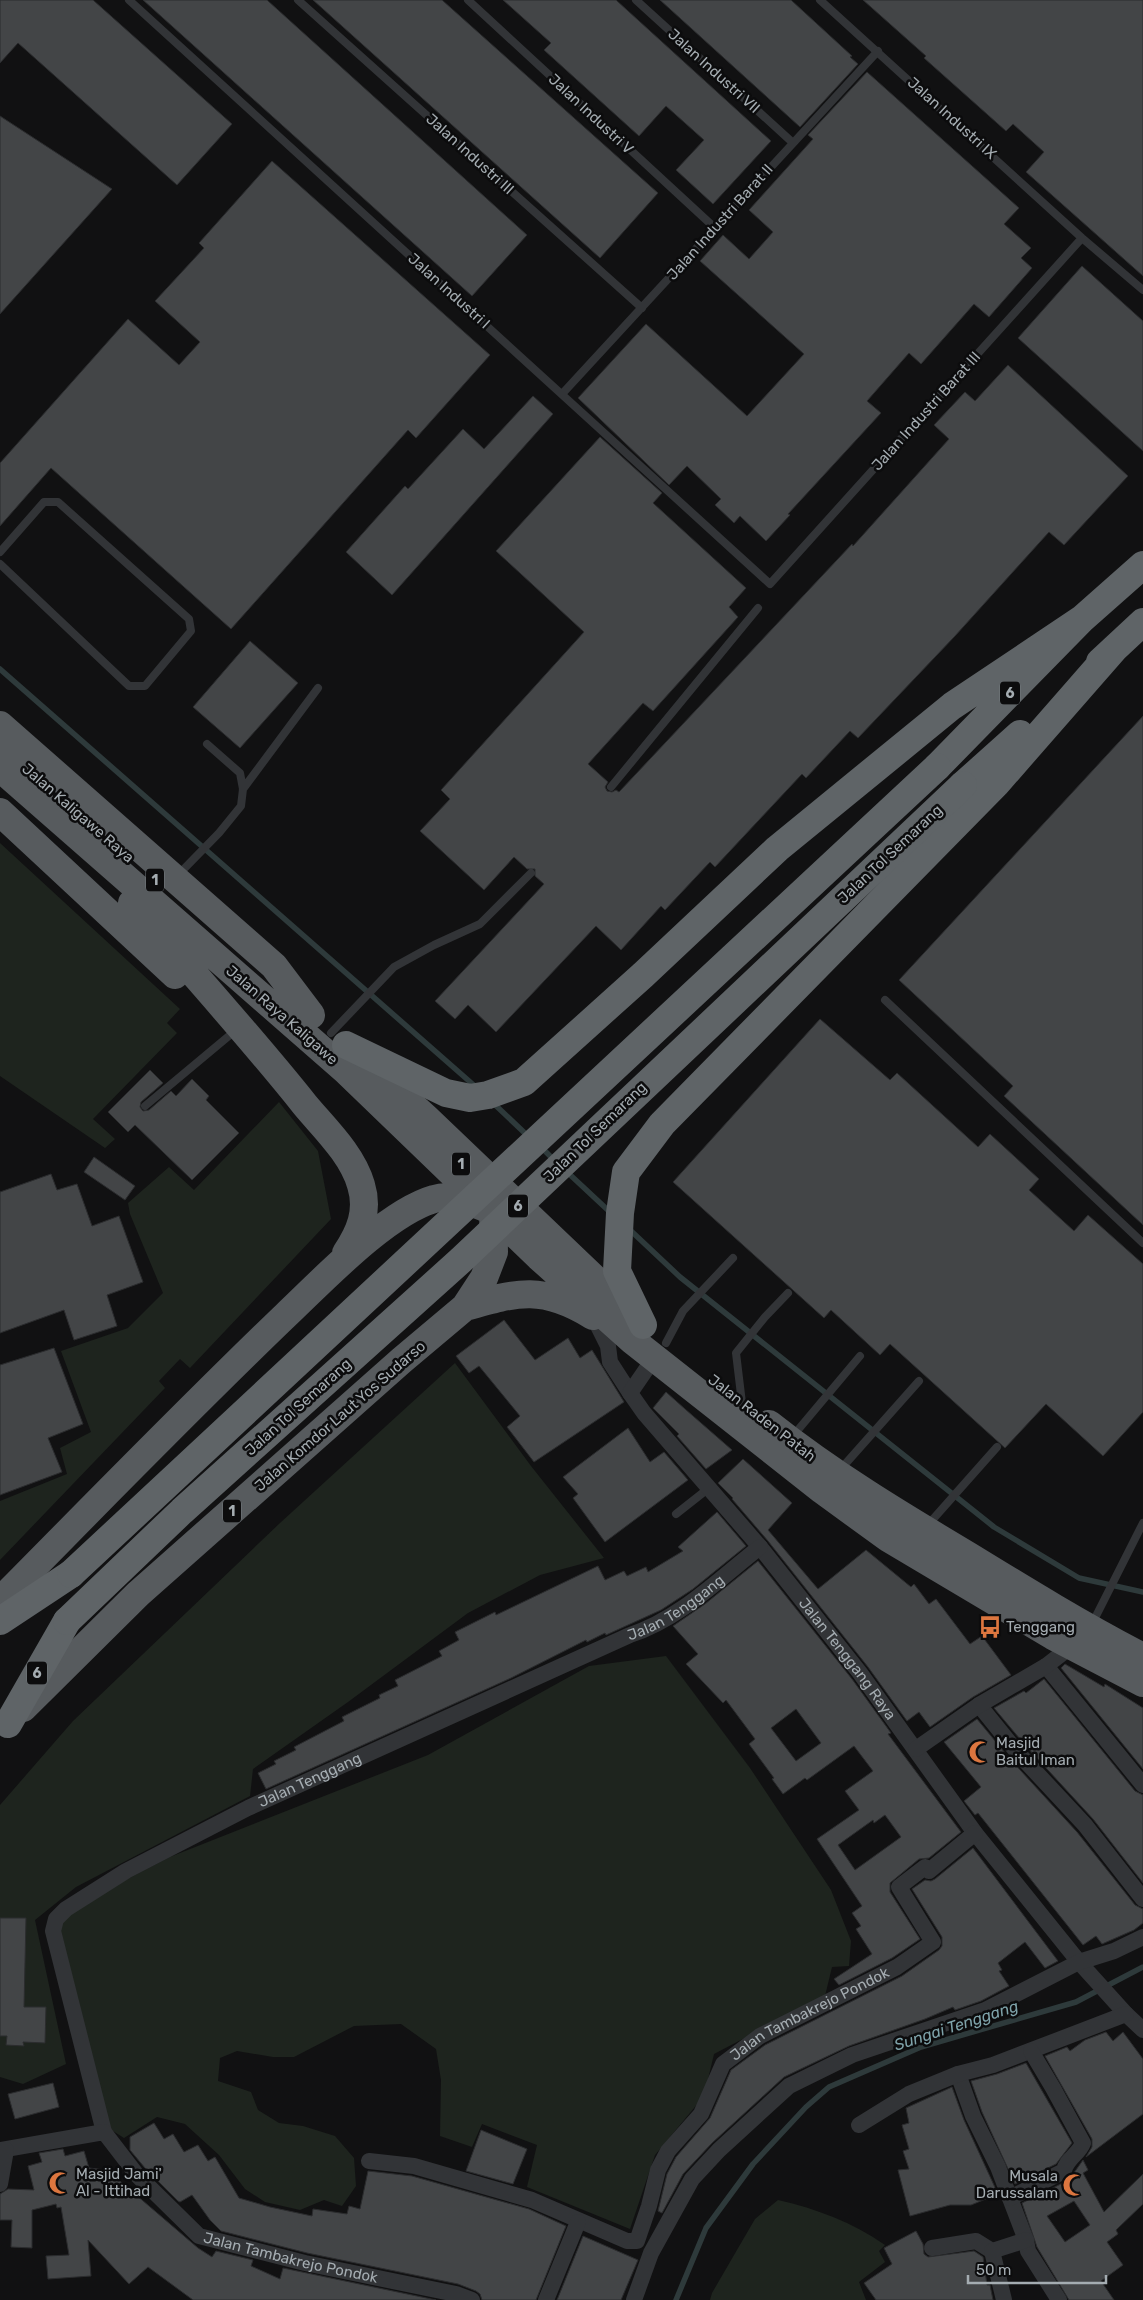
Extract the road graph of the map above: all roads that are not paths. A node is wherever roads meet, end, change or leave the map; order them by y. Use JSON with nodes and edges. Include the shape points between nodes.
{"nodes":[{"id":1,"x":129,"y":0,"type":"edge"},
{"id":2,"x":298,"y":0,"type":"edge"},
{"id":3,"x":468,"y":0,"type":"edge"},
{"id":4,"x":636,"y":0,"type":"edge"},
{"id":5,"x":820,"y":0,"type":"edge"},
{"id":6,"x":878,"y":51,"type":"junction"},
{"id":7,"x":792,"y":142,"type":"junction"},
{"id":8,"x":715,"y":228,"type":"junction"},
{"id":9,"x":1082,"y":238,"type":"junction"},
{"id":10,"x":1143,"y":290,"type":"edge"},
{"id":11,"x":642,"y":308,"type":"junction"},
{"id":12,"x":562,"y":394,"type":"junction"},
{"id":13,"x":0,"y":552,"type":"edge"},
{"id":14,"x":0,"y":564,"type":"edge"},
{"id":15,"x":1143,"y":564,"type":"edge"},
{"id":16,"x":769,"y":583,"type":"joint"},
{"id":17,"x":758,"y":608,"type":"dead end"},
{"id":18,"x":1082,"y":619,"type":"junction"},
{"id":19,"x":1143,"y":622,"type":"edge"},
{"id":20,"x":1114,"y":649,"type":"junction"},
{"id":21,"x":318,"y":688,"type":"dead end"},
{"id":22,"x":0,"y":724,"type":"edge"},
{"id":23,"x":207,"y":744,"type":"dead end"},
{"id":24,"x":0,"y":745,"type":"edge"},
{"id":25,"x":0,"y":768,"type":"edge"},
{"id":26,"x":611,"y":787,"type":"dead end"},
{"id":27,"x":243,"y":790,"type":"junction"},
{"id":28,"x":0,"y":812,"type":"edge"},
{"id":29,"x":65,"y":825,"type":"junction"},
{"id":30,"x":531,"y":873,"type":"dead end"},
{"id":31,"x":179,"y":874,"type":"junction"},
{"id":32,"x":885,"y":1000,"type":"dead end"},
{"id":33,"x":311,"y":1015,"type":"junction"},
{"id":34,"x":236,"y":1024,"type":"junction"},
{"id":35,"x":342,"y":1031,"type":"junction"},
{"id":36,"x":145,"y":1106,"type":"dead end"},
{"id":37,"x":426,"y":1118,"type":"junction"},
{"id":38,"x":494,"y":1212,"type":"junction"},
{"id":39,"x":1143,"y":1243,"type":"edge"},
{"id":40,"x":567,"y":1253,"type":"junction"},
{"id":41,"x":733,"y":1258,"type":"dead end"},
{"id":42,"x":339,"y":1265,"type":"junction"},
{"id":43,"x":788,"y":1293,"type":"dead end"},
{"id":44,"x":465,"y":1307,"type":"junction"},
{"id":45,"x":593,"y":1316,"type":"junction"},
{"id":46,"x":638,"y":1333,"type":"junction"},
{"id":47,"x":660,"y":1350,"type":"junction"},
{"id":48,"x":860,"y":1356,"type":"dead end"},
{"id":49,"x":919,"y":1381,"type":"dead end"},
{"id":50,"x":630,"y":1393,"type":"junction"},
{"id":51,"x":742,"y":1403,"type":"junction"},
{"id":52,"x":789,"y":1440,"type":"junction"},
{"id":53,"x":997,"y":1447,"type":"dead end"},
{"id":54,"x":844,"y":1465,"type":"junction"},
{"id":55,"x":709,"y":1488,"type":"junction"},
{"id":56,"x":676,"y":1514,"type":"dead end"},
{"id":57,"x":929,"y":1523,"type":"junction"},
{"id":58,"x":1143,"y":1523,"type":"edge"},
{"id":59,"x":760,"y":1547,"type":"junction"},
{"id":60,"x":0,"y":1601,"type":"edge"},
{"id":61,"x":0,"y":1621,"type":"edge"},
{"id":62,"x":1086,"y":1630,"type":"junction"},
{"id":63,"x":1143,"y":1657,"type":"edge"},
{"id":64,"x":1046,"y":1666,"type":"junction"},
{"id":65,"x":1143,"y":1682,"type":"edge"},
{"id":66,"x":979,"y":1704,"type":"junction"},
{"id":67,"x":4,"y":1729,"type":"edge"},
{"id":68,"x":916,"y":1749,"type":"junction"},
{"id":69,"x":1143,"y":1784,"type":"edge"},
{"id":70,"x":975,"y":1833,"type":"junction"},
{"id":71,"x":1143,"y":1899,"type":"edge"},
{"id":72,"x":1143,"y":1937,"type":"edge"},
{"id":73,"x":1081,"y":1964,"type":"junction"},
{"id":74,"x":1123,"y":2011,"type":"junction"},
{"id":75,"x":1143,"y":2030,"type":"edge"},
{"id":76,"x":1031,"y":2051,"type":"junction"},
{"id":77,"x":958,"y":2074,"type":"junction"},
{"id":78,"x":859,"y":2125,"type":"dead end"},
{"id":79,"x":104,"y":2132,"type":"junction"},
{"id":80,"x":3,"y":2150,"type":"edge"},
{"id":81,"x":368,"y":2161,"type":"dead end"},
{"id":82,"x":0,"y":2184,"type":"edge"},
{"id":83,"x":1010,"y":2198,"type":"junction"},
{"id":84,"x":578,"y":2222,"type":"junction"},
{"id":85,"x":1026,"y":2240,"type":"junction"},
{"id":86,"x":932,"y":2248,"type":"dead end"},
{"id":87,"x":992,"y":2250,"type":"junction"},
{"id":88,"x":472,"y":2300,"type":"edge"},
{"id":89,"x":546,"y":2300,"type":"edge"},
{"id":90,"x":634,"y":2300,"type":"edge"},
{"id":91,"x":1004,"y":2300,"type":"edge"},
{"id":92,"x":1059,"y":2300,"type":"edge"}],
"edges":[{"from":1,"to":12,"type":"lane","name":"Jalan Industri I"},
{"from":2,"to":11,"type":"lane","name":"Jalan Industri III"},
{"from":3,"to":8,"type":"lane","name":"Jalan Industri V"},
{"from":4,"to":7,"type":"lane","name":"Jalan Industri VII"},
{"from":5,"to":6,"type":"lane","name":"Jalan Industri IX"},
{"from":6,"to":7,"type":"lane","name":"Jalan Industri Barat II"},
{"from":6,"to":9,"type":"lane","name":"Jalan Industri IX"},
{"from":7,"to":8,"type":"lane","name":"Jalan Industri Barat II"},
{"from":8,"to":11,"type":"lane","name":"Jalan Industri Barat II"},
{"from":9,"to":10,"type":"lane","name":"Jalan Industri IX"},
{"from":9,"to":16,"type":"lane","name":"Jalan Industri Barat III"},
{"from":11,"to":12,"type":"lane","name":"Jalan Industri Barat II"},
{"from":12,"to":16,"type":"lane","name":"Jalan Industri I"},
{"from":13,"to":14,"type":"lane","via":[[44,502],[58,502],[189,619],[191,631],[144,686],[130,686]]},
{"from":15,"to":18,"type":"highway","name":"Jalan Tol Semarang","number":"6"},
{"from":17,"to":26,"type":"lane"},
{"from":18,"to":35,"type":"highway","via":[[952,706],[777,849],[524,1082],[470,1098],[446,1093]]},
{"from":18,"to":61,"type":"highway","name":"Jalan Tol Semarang","number":"6","bridge":true,"via":[[938,767],[71,1574]]},
{"from":19,"to":20,"type":"highway","name":"Jalan Tol Semarang","number":"6"},
{"from":20,"to":46,"type":"highway","via":[[996,784],[662,1124],[626,1172],[617,1271]]},
{"from":20,"to":67,"type":"highway","name":"Jalan Tol Semarang","number":"6","bridge":true,"via":[[963,785],[461,1260],[182,1510],[67,1621]]},
{"from":21,"to":27,"type":"lane"},
{"from":22,"to":31,"type":"highway"},
{"from":23,"to":27,"type":"lane","via":[[240,773]]},
{"from":24,"to":33,"type":"highway","name":"Jalan Kaligawe Raya","number":"1"},
{"from":25,"to":29,"type":"highway","name":"Jalan Kaligawe Raya","number":"1"},
{"from":27,"to":31,"type":"lane","via":[[241,806]]},
{"from":28,"to":34,"type":"highway","via":[[151,953],[220,1014]]},
{"from":29,"to":34,"type":"highway","number":"1"},
{"from":29,"to":38,"type":"highway","name":"Jalan Raya Kaligawe","via":[[345,1070]]},
{"from":30,"to":35,"type":"lane","via":[[480,924],[394,967]]},
{"from":31,"to":33,"type":"highway","via":[[274,966]]},
{"from":32,"to":39,"type":"lane"},
{"from":33,"to":35,"type":"highway","name":"Jalan Kaligawe Raya","number":"1"},
{"from":34,"to":36,"type":"lane"},
{"from":34,"to":42,"type":"highway","number":"1","via":[[338,1144],[361,1184],[364,1199],[362,1226]]},
{"from":35,"to":37,"type":"highway","name":"Jalan Kaligawe Raya","number":"1"},
{"from":37,"to":38,"type":"highway","number":"1"},
{"from":37,"to":40,"type":"highway","name":"Jalan Raden Patah"},
{"from":38,"to":40,"type":"highway"},
{"from":38,"to":42,"type":"highway","via":[[457,1197],[434,1199],[397,1217]]},
{"from":38,"to":44,"type":"highway","number":"1","via":[[494,1252],[484,1278]]},
{"from":38,"to":46,"type":"highway","name":"Jalan Raden Patah","via":[[539,1257]]},
{"from":40,"to":46,"type":"highway","name":"Jalan Raden Patah"},
{"from":41,"to":47,"type":"lane","via":[[683,1311]]},
{"from":42,"to":60,"type":"highway","number":"1","via":[[205,1393]]},
{"from":43,"to":51,"type":"lane","via":[[736,1353]]},
{"from":44,"to":45,"type":"highway","via":[[509,1295],[546,1294]]},
{"from":44,"to":67,"type":"highway","name":"Jalan Komdor Laut Yos Sudarso","number":"1","via":[[138,1594],[41,1688]]},
{"from":45,"to":46,"type":"highway"},
{"from":45,"to":50,"type":"street","name":"Jalan Tenggang Raya","via":[[608,1346],[610,1362]]},
{"from":46,"to":47,"type":"highway","name":"Jalan Raden Patah"},
{"from":47,"to":50,"type":"street"},
{"from":47,"to":51,"type":"highway","name":"Jalan Raden Patah"},
{"from":47,"to":62,"type":"highway","name":"Jalan Raden Patah","via":[[822,1490],[888,1538]]},
{"from":48,"to":52,"type":"lane"},
{"from":49,"to":54,"type":"lane"},
{"from":50,"to":55,"type":"street","name":"Jalan Tenggang Raya"},
{"from":51,"to":52,"type":"highway","name":"Jalan Raden Patah"},
{"from":52,"to":54,"type":"highway","name":"Jalan Raden Patah"},
{"from":53,"to":57,"type":"lane"},
{"from":54,"to":57,"type":"highway","name":"Jalan Raden Patah"},
{"from":55,"to":56,"type":"lane"},
{"from":55,"to":59,"type":"street","name":"Jalan Tenggang Raya"},
{"from":57,"to":62,"type":"highway","name":"Jalan Raden Patah"},
{"from":58,"to":62,"type":"lane"},
{"from":59,"to":68,"type":"street","name":"Jalan Tenggang Raya"},
{"from":59,"to":79,"type":"street","name":"Jalan Tenggang","via":[[695,1600],[648,1629],[492,1696],[248,1808],[126,1871],[66,1909],[56,1919],[53,1931]]},
{"from":62,"to":63,"type":"highway","name":"Jalan Raden Patah"},
{"from":62,"to":64,"type":"street"},
{"from":62,"to":65,"type":"highway","name":"Jalan Raden Patah"},
{"from":64,"to":66,"type":"street"},
{"from":64,"to":69,"type":"street"},
{"from":66,"to":68,"type":"street"},
{"from":66,"to":71,"type":"street"},
{"from":68,"to":70,"type":"street","name":"Jalan Tenggang Raya"},
{"from":70,"to":73,"type":"street","name":"Jalan Tenggang Raya"},
{"from":70,"to":84,"type":"street","name":"Jalan Tambakrejo Pondok","via":[[929,1871],[925,1867],[899,1887],[933,1942],[897,1966],[760,2036],[723,2064],[701,2114],[668,2151],[658,2170],[650,2206],[636,2241],[627,2241]]},
{"from":72,"to":73,"type":"street"},
{"from":73,"to":74,"type":"street","name":"Jalan Tenggang Raya"},
{"from":73,"to":90,"type":"street","via":[[994,2006],[852,2055],[789,2086],[718,2150],[692,2179],[651,2253]]},
{"from":74,"to":75,"type":"street"},
{"from":74,"to":76,"type":"street"},
{"from":76,"to":77,"type":"street"},
{"from":76,"to":83,"type":"street","via":[[1083,2143],[1064,2171]]},
{"from":77,"to":78,"type":"street","via":[[910,2094]]},
{"from":77,"to":83,"type":"street"},
{"from":79,"to":80,"type":"street"},
{"from":79,"to":88,"type":"street","name":"Jalan Tambakrejo Pondok","via":[[137,2174],[199,2236]]},
{"from":80,"to":82,"type":"street"},
{"from":81,"to":84,"type":"street","name":"Jalan Tambakrejo Pondok","via":[[414,2166],[457,2177],[532,2200]]},
{"from":83,"to":85,"type":"street"},
{"from":84,"to":89,"type":"street"},
{"from":85,"to":87,"type":"street"},
{"from":85,"to":92,"type":"street","via":[[1028,2251]]},
{"from":86,"to":87,"type":"street","via":[[976,2241]]},
{"from":87,"to":91,"type":"street"}]}
